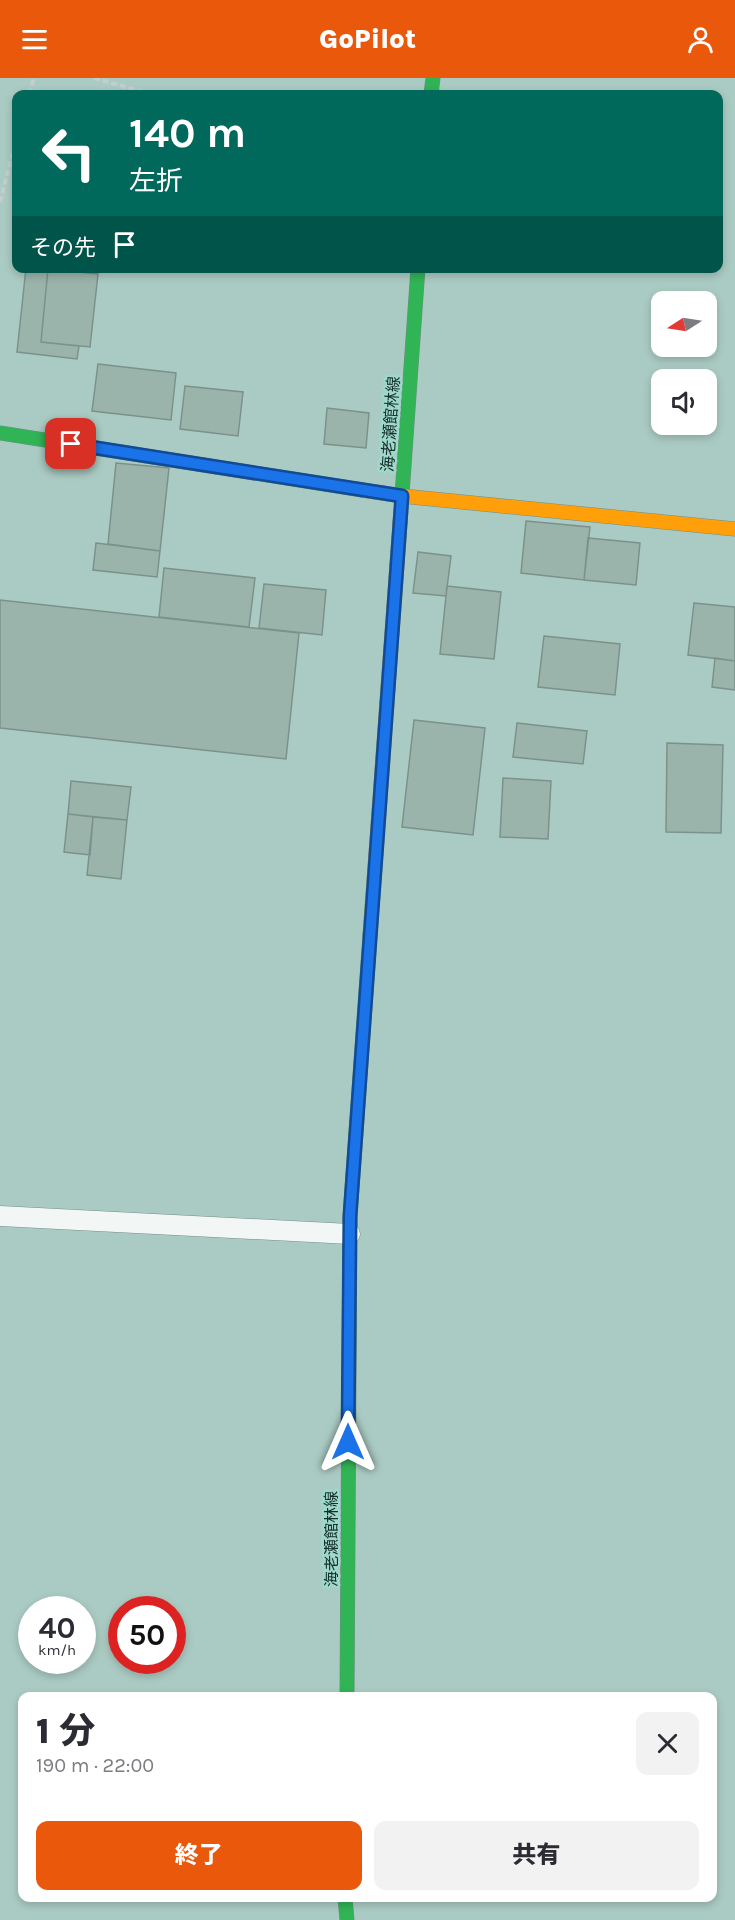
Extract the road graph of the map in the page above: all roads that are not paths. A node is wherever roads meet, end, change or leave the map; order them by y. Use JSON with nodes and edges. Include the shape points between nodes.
{"nodes":[{"id":1,"x":418,"y":273,"type":"edge"},
{"id":2,"x":0,"y":433,"type":"edge"},
{"id":3,"x":402,"y":496,"type":"junction"},
{"id":4,"x":735,"y":529,"type":"edge"},
{"id":5,"x":0,"y":1216,"type":"edge"},
{"id":6,"x":350,"y":1234,"type":"junction"},
{"id":7,"x":347,"y":1692,"type":"edge"},
{"id":8,"x":345,"y":1902,"type":"edge"},
{"id":9,"x":347,"y":1920,"type":"edge"}],
"edges":[{"from":1,"to":3,"type":"main road","name":"海老瀬館林線"},
{"from":2,"to":3,"type":"main road"},
{"from":3,"to":4,"type":"main road"},
{"from":3,"to":6,"type":"main road","name":"海老瀬館林線"},
{"from":5,"to":6,"type":"lane"},
{"from":6,"to":7,"type":"main road","name":"海老瀬館林線"},
{"from":8,"to":9,"type":"main road"}]}
